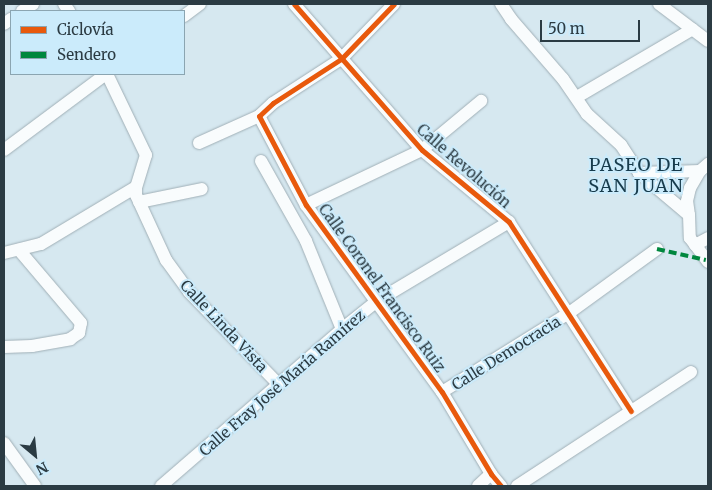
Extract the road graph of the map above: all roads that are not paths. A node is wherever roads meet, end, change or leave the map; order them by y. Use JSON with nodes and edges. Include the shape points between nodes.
{"nodes":[{"id":1,"x":200,"y":4,"type":"edge"},
{"id":2,"x":294,"y":4,"type":"edge"},
{"id":3,"x":394,"y":4,"type":"edge"},
{"id":4,"x":501,"y":4,"type":"edge"},
{"id":5,"x":659,"y":4,"type":"edge"},
{"id":6,"x":185,"y":15,"type":"edge"},
{"id":7,"x":692,"y":29,"type":"junction"},
{"id":8,"x":708,"y":41,"type":"edge"},
{"id":9,"x":340,"y":59,"type":"junction"},
{"id":10,"x":106,"y":75,"type":"edge"},
{"id":11,"x":107,"y":75,"type":"edge"},
{"id":12,"x":576,"y":96,"type":"junction"},
{"id":13,"x":481,"y":101,"type":"dead end"},
{"id":14,"x":259,"y":116,"type":"junction"},
{"id":15,"x":199,"y":143,"type":"dead end"},
{"id":16,"x":4,"y":150,"type":"edge"},
{"id":17,"x":422,"y":150,"type":"junction"},
{"id":18,"x":261,"y":162,"type":"dead end"},
{"id":19,"x":704,"y":168,"type":"edge"},
{"id":20,"x":639,"y":173,"type":"junction"},
{"id":21,"x":136,"y":186,"type":"junction"},
{"id":22,"x":202,"y":189,"type":"dead end"},
{"id":23,"x":139,"y":202,"type":"junction"},
{"id":24,"x":306,"y":204,"type":"junction"},
{"id":25,"x":689,"y":215,"type":"junction"},
{"id":26,"x":509,"y":222,"type":"junction"},
{"id":27,"x":708,"y":238,"type":"edge"},
{"id":28,"x":695,"y":245,"type":"junction"},
{"id":29,"x":657,"y":249,"type":"dead end"},
{"id":30,"x":18,"y":250,"type":"junction"},
{"id":31,"x":4,"y":253,"type":"edge"},
{"id":32,"x":708,"y":262,"type":"edge"},
{"id":33,"x":378,"y":301,"type":"junction"},
{"id":34,"x":569,"y":313,"type":"junction"},
{"id":35,"x":342,"y":329,"type":"junction"},
{"id":36,"x":4,"y":347,"type":"edge"},
{"id":37,"x":691,"y":372,"type":"dead end"},
{"id":38,"x":279,"y":384,"type":"junction"},
{"id":39,"x":442,"y":392,"type":"junction"},
{"id":40,"x":632,"y":411,"type":"junction"},
{"id":41,"x":5,"y":449,"type":"edge"},
{"id":42,"x":491,"y":474,"type":"junction"},
{"id":43,"x":36,"y":486,"type":"edge"},
{"id":44,"x":161,"y":486,"type":"edge"},
{"id":45,"x":478,"y":486,"type":"edge"},
{"id":46,"x":501,"y":486,"type":"edge"},
{"id":47,"x":517,"y":486,"type":"edge"}],
"edges":[{"from":1,"to":6,"type":"street"},
{"from":2,"to":9,"type":"street","name":"Calle Revolución"},
{"from":3,"to":9,"type":"street"},
{"from":4,"to":12,"type":"street"},
{"from":5,"to":7,"type":"street"},
{"from":7,"to":8,"type":"street"},
{"from":7,"to":12,"type":"street"},
{"from":9,"to":14,"type":"street","via":[[273,103]]},
{"from":9,"to":17,"type":"street","name":"Calle Revolución"},
{"from":10,"to":16,"type":"street"},
{"from":11,"to":21,"type":"street","name":"Calle Linda Vista","via":[[146,155]]},
{"from":12,"to":20,"type":"street","via":[[587,114],[621,145]]},
{"from":13,"to":17,"type":"street"},
{"from":14,"to":15,"type":"street"},
{"from":14,"to":24,"type":"street","name":"Calle Coronel Francisco Ruiz"},
{"from":17,"to":24,"type":"street"},
{"from":17,"to":26,"type":"street","name":"Calle Revolución"},
{"from":18,"to":35,"type":"street","via":[[306,240]]},
{"from":19,"to":20,"type":"street"},
{"from":19,"to":25,"type":"street","via":[[690,188],[687,200]]},
{"from":20,"to":25,"type":"street"},
{"from":21,"to":23,"type":"street","name":"Calle Linda Vista"},
{"from":21,"to":30,"type":"street","via":[[41,244]]},
{"from":22,"to":23,"type":"street"},
{"from":23,"to":38,"type":"street","name":"Calle Linda Vista","via":[[166,260],[189,292]]},
{"from":24,"to":33,"type":"street","name":"Calle Coronel Francisco Ruiz"},
{"from":25,"to":28,"type":"street","via":[[690,238]]},
{"from":26,"to":33,"type":"street","name":"Calle Fray José María Ramírez"},
{"from":26,"to":34,"type":"street","name":"Calle Revolución"},
{"from":27,"to":28,"type":"street"},
{"from":28,"to":32,"type":"street"},
{"from":29,"to":34,"type":"street","name":"Calle Democracia"},
{"from":30,"to":31,"type":"street"},
{"from":30,"to":36,"type":"street","via":[[81,323],[79,332],[70,339]]},
{"from":33,"to":35,"type":"street","name":"Calle Fray José María Ramírez"},
{"from":33,"to":39,"type":"street","name":"Calle Coronel Francisco Ruiz"},
{"from":34,"to":39,"type":"street","name":"Calle Democracia"},
{"from":34,"to":40,"type":"street","name":"Calle Revolución"},
{"from":35,"to":38,"type":"street","name":"Calle Fray José María Ramírez"},
{"from":37,"to":40,"type":"street"},
{"from":38,"to":44,"type":"street","name":"Calle Fray José María Ramírez"},
{"from":39,"to":42,"type":"street","name":"Calle Coronel Francisco Ruiz"},
{"from":40,"to":47,"type":"street"},
{"from":41,"to":43,"type":"street"},
{"from":42,"to":45,"type":"street"},
{"from":42,"to":46,"type":"street","name":"Calle Coronel Francisco Ruiz"}]}
